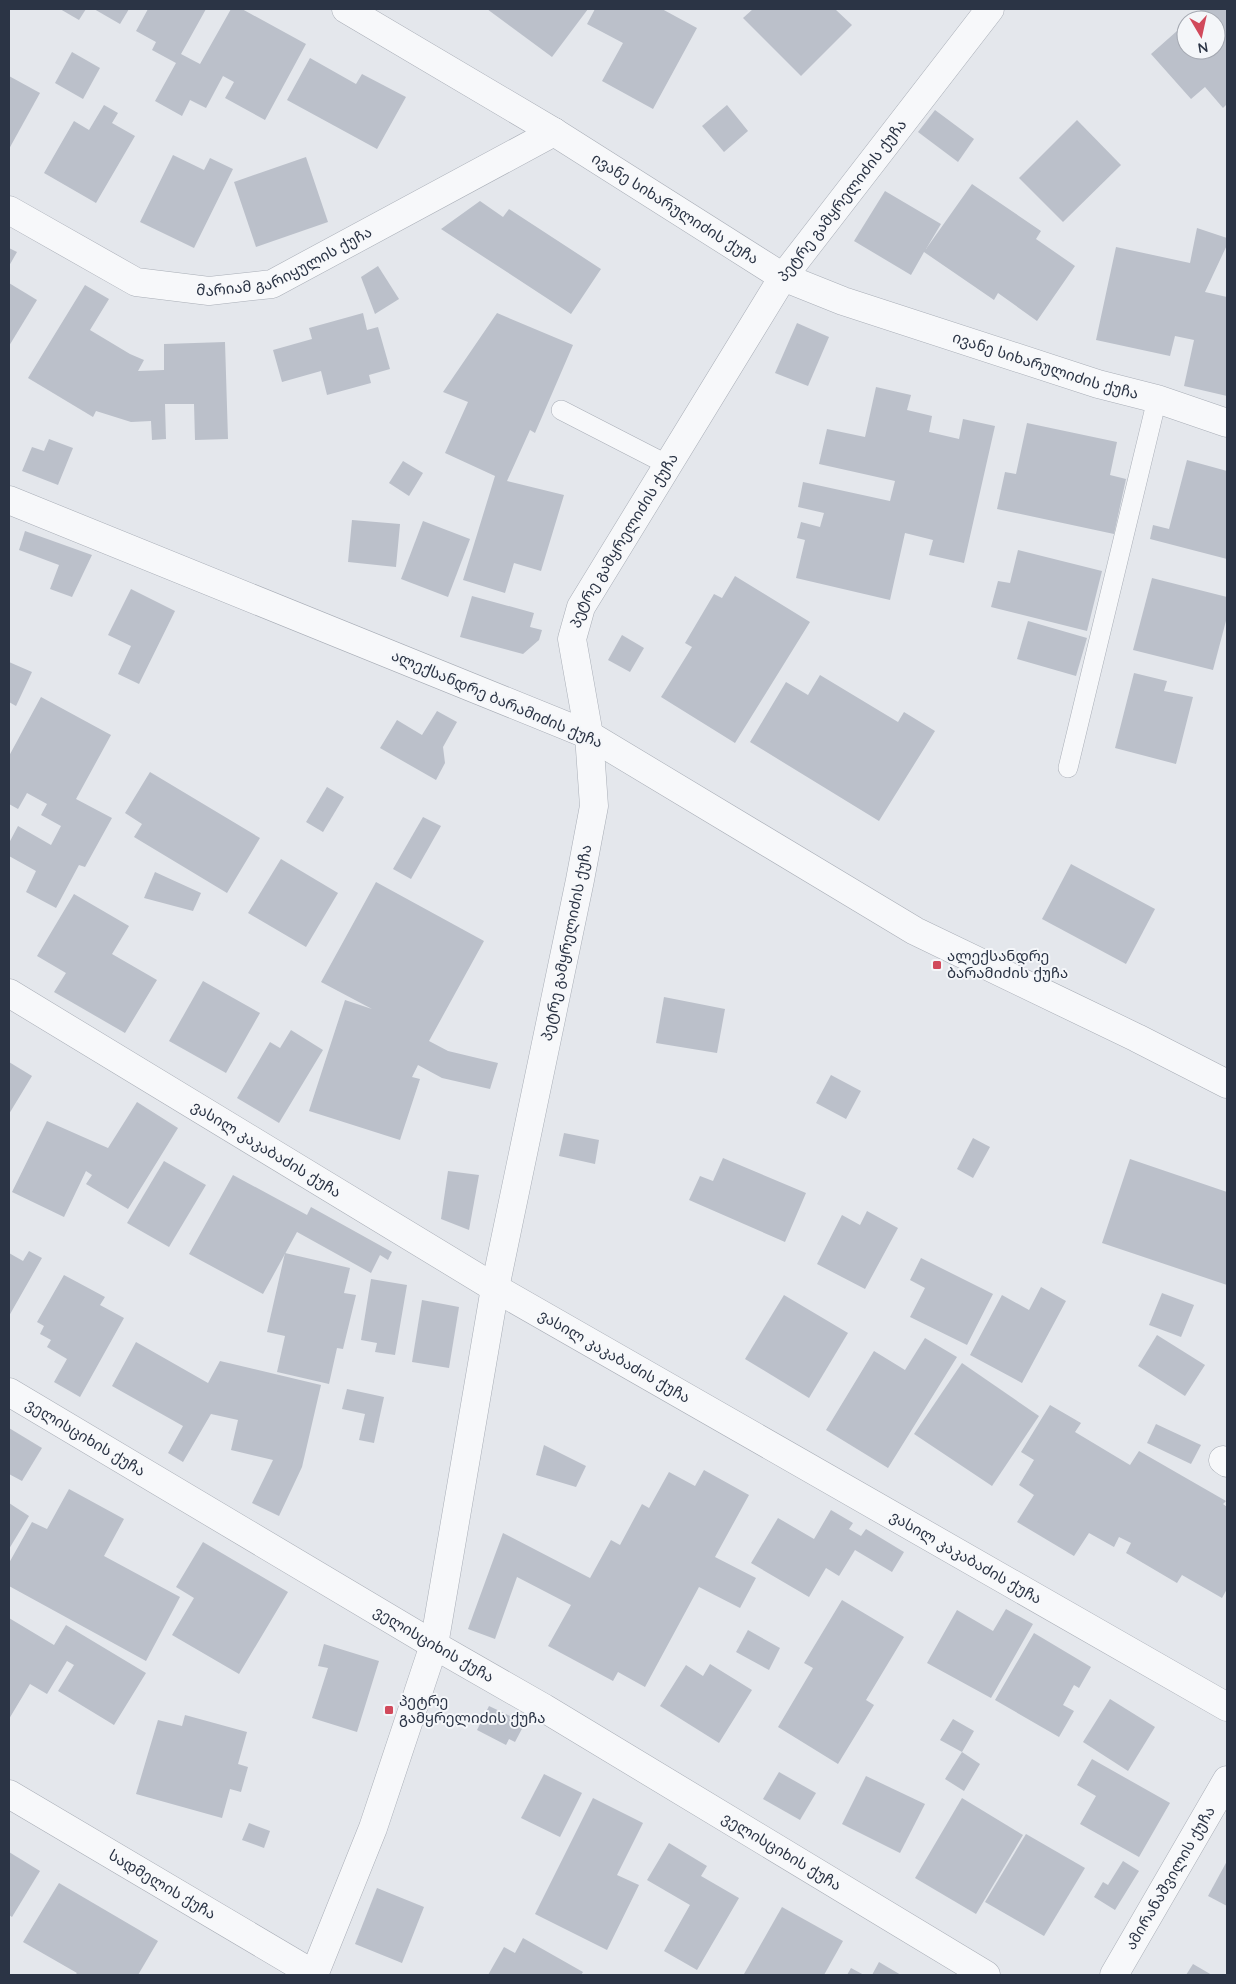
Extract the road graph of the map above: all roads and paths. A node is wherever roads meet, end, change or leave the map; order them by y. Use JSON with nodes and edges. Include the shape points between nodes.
{"nodes":[{"id":1,"x":346,"y":9,"type":"edge"},
{"id":2,"x":990,"y":9,"type":"edge"},
{"id":3,"x":554,"y":132,"type":"junction"},
{"id":4,"x":9,"y":210,"type":"edge"},
{"id":5,"x":783,"y":277,"type":"junction"},
{"id":6,"x":1156,"y":399,"type":"junction"},
{"id":7,"x":561,"y":410,"type":"dead end"},
{"id":8,"x":1227,"y":423,"type":"edge"},
{"id":9,"x":668,"y":465,"type":"junction"},
{"id":10,"x":9,"y":500,"type":"edge"},
{"id":11,"x":589,"y":734,"type":"junction"},
{"id":12,"x":1068,"y":768,"type":"dead end"},
{"id":13,"x":9,"y":994,"type":"edge"},
{"id":14,"x":1227,"y":1084,"type":"edge"},
{"id":15,"x":495,"y":1288,"type":"junction"},
{"id":16,"x":9,"y":1392,"type":"edge"},
{"id":17,"x":434,"y":1645,"type":"junction"},
{"id":18,"x":1227,"y":1707,"type":"edge"},
{"id":19,"x":1227,"y":1780,"type":"edge"},
{"id":20,"x":9,"y":1794,"type":"edge"},
{"id":21,"x":314,"y":1975,"type":"edge"},
{"id":22,"x":986,"y":1975,"type":"edge"},
{"id":23,"x":1114,"y":1975,"type":"edge"}],
"edges":[{"from":1,"to":3,"type":"street","name":"ივანე სიხარულიძის ქუჩა"},
{"from":2,"to":5,"type":"street","name":"პეტრე გამყრელიძის ქუჩა"},
{"from":3,"to":4,"type":"street","name":"მარიამ გარიყულის ქუჩა","via":[[272,284],[209,291],[136,282]]},
{"from":3,"to":5,"type":"street","name":"ივანე სიხარულიძის ქუჩა"},
{"from":5,"to":6,"type":"street","name":"ივანე სიხარულიძის ქუჩა","via":[[843,301],[1098,384]]},
{"from":5,"to":9,"type":"street","name":"პეტრე გამყრელიძის ქუჩა"},
{"from":6,"to":8,"type":"street","name":"ივანე სიხარულიძის ქუჩა"},
{"from":6,"to":12,"type":"lane"},
{"from":7,"to":9,"type":"lane"},
{"from":9,"to":11,"type":"street","name":"პეტრე გამყრელიძის ქუჩა","via":[[581,607],[572,639]]},
{"from":10,"to":11,"type":"street","name":"ალექსანდრე ბარამიძის ქუჩა"},
{"from":11,"to":14,"type":"street","name":"ალექსანდრე ბარამიძის ქუჩა","via":[[915,931]]},
{"from":11,"to":15,"type":"street","name":"პეტრე გამყრელიძის ქუჩა","via":[[594,806]]},
{"from":13,"to":15,"type":"street","name":"ვასილ კაკაბაძის ქუჩა"},
{"from":15,"to":17,"type":"street","name":"პეტრე გამყრელიძის ქუჩა"},
{"from":15,"to":18,"type":"street","name":"ვასილ კაკაბაძის ქუჩა"},
{"from":16,"to":17,"type":"street","name":"ველისციხის ქუჩა"},
{"from":17,"to":21,"type":"street","name":"პეტრე გამყრელიძის ქუჩა","via":[[373,1828]]},
{"from":17,"to":22,"type":"street","name":"ველისციხის ქუჩა"},
{"from":19,"to":23,"type":"street","name":"ამირანაშვილის ქუჩა"},
{"from":20,"to":21,"type":"street","name":"სადმელის ქუჩა"}]}
